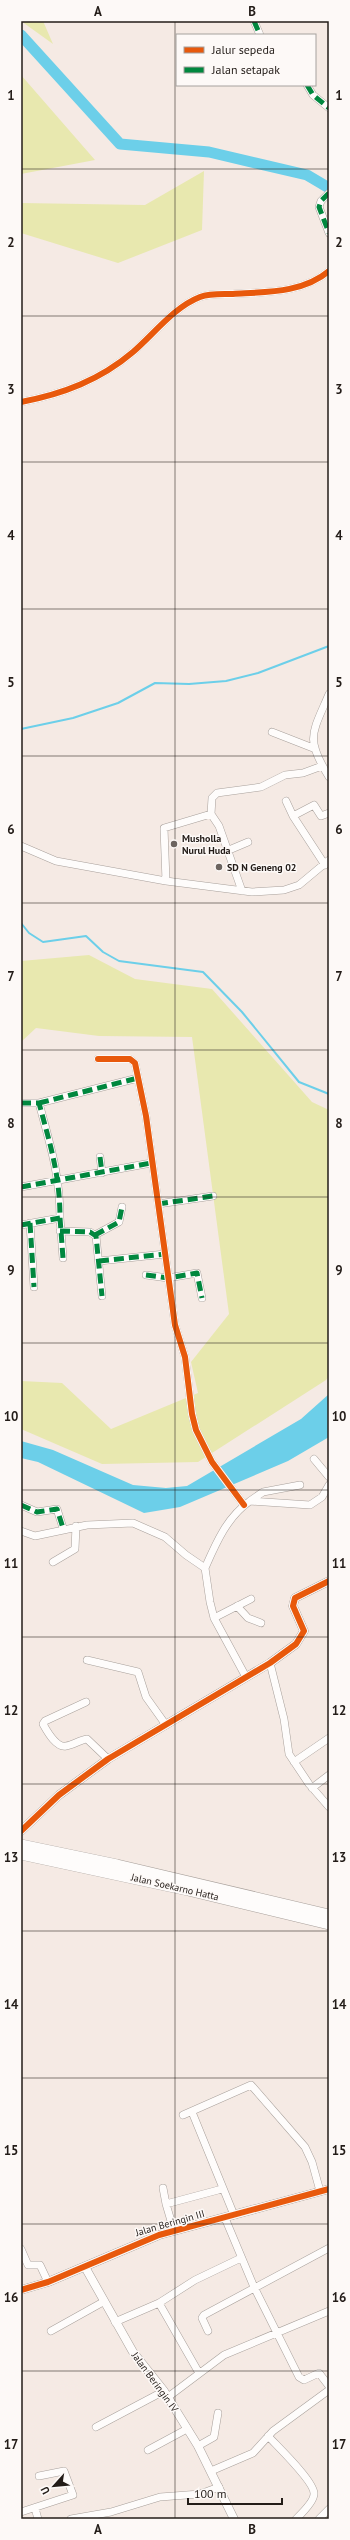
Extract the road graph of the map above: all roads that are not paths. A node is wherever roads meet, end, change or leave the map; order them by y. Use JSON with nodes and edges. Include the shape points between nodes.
{"nodes":[{"id":1,"x":254,"y":21,"type":"edge"},
{"id":2,"x":260,"y":34,"type":"edge"},
{"id":3,"x":308,"y":86,"type":"edge"},
{"id":4,"x":329,"y":108,"type":"edge"},
{"id":5,"x":329,"y":193,"type":"edge"},
{"id":6,"x":329,"y":233,"type":"edge"},
{"id":7,"x":329,"y":272,"type":"edge"},
{"id":8,"x":21,"y":402,"type":"edge"},
{"id":9,"x":329,"y":694,"type":"edge"},
{"id":10,"x":272,"y":732,"type":"dead end"},
{"id":11,"x":313,"y":748,"type":"junction"},
{"id":12,"x":322,"y":766,"type":"junction"},
{"id":13,"x":329,"y":777,"type":"edge"},
{"id":14,"x":286,"y":801,"type":"dead end"},
{"id":15,"x":329,"y":813,"type":"edge"},
{"id":16,"x":211,"y":814,"type":"junction"},
{"id":17,"x":293,"y":816,"type":"junction"},
{"id":18,"x":248,"y":842,"type":"dead end"},
{"id":19,"x":21,"y":846,"type":"edge"},
{"id":20,"x":229,"y":850,"type":"junction"},
{"id":21,"x":327,"y":862,"type":"edge"},
{"id":22,"x":166,"y":881,"type":"junction"},
{"id":23,"x":242,"y":891,"type":"junction"},
{"id":24,"x":98,"y":1059,"type":"dead end"},
{"id":25,"x":138,"y":1078,"type":"junction"},
{"id":26,"x":21,"y":1103,"type":"edge"},
{"id":27,"x":39,"y":1103,"type":"junction"},
{"id":28,"x":100,"y":1157,"type":"dead end"},
{"id":29,"x":151,"y":1163,"type":"junction"},
{"id":30,"x":102,"y":1173,"type":"junction"},
{"id":31,"x":59,"y":1180,"type":"junction"},
{"id":32,"x":21,"y":1186,"type":"edge"},
{"id":33,"x":213,"y":1196,"type":"dead end"},
{"id":34,"x":158,"y":1204,"type":"junction"},
{"id":35,"x":122,"y":1207,"type":"dead end"},
{"id":36,"x":60,"y":1218,"type":"junction"},
{"id":37,"x":30,"y":1223,"type":"junction"},
{"id":38,"x":21,"y":1224,"type":"edge"},
{"id":39,"x":60,"y":1231,"type":"junction"},
{"id":40,"x":95,"y":1235,"type":"junction"},
{"id":41,"x":165,"y":1254,"type":"junction"},
{"id":42,"x":63,"y":1258,"type":"dead end"},
{"id":43,"x":99,"y":1261,"type":"junction"},
{"id":44,"x":146,"y":1275,"type":"dead end"},
{"id":45,"x":168,"y":1278,"type":"junction"},
{"id":46,"x":34,"y":1287,"type":"dead end"},
{"id":47,"x":102,"y":1296,"type":"dead end"},
{"id":48,"x":202,"y":1298,"type":"dead end"},
{"id":49,"x":314,"y":1459,"type":"dead end"},
{"id":50,"x":329,"y":1477,"type":"edge"},
{"id":51,"x":300,"y":1485,"type":"dead end"},
{"id":52,"x":329,"y":1485,"type":"edge"},
{"id":53,"x":247,"y":1503,"type":"junction"},
{"id":54,"x":21,"y":1505,"type":"edge"},
{"id":55,"x":76,"y":1526,"type":"junction"},
{"id":56,"x":63,"y":1528,"type":"junction"},
{"id":57,"x":21,"y":1531,"type":"edge"},
{"id":58,"x":53,"y":1562,"type":"dead end"},
{"id":59,"x":205,"y":1568,"type":"junction"},
{"id":60,"x":329,"y":1581,"type":"edge"},
{"id":61,"x":251,"y":1599,"type":"dead end"},
{"id":62,"x":237,"y":1606,"type":"junction"},
{"id":63,"x":214,"y":1618,"type":"junction"},
{"id":64,"x":261,"y":1623,"type":"dead end"},
{"id":65,"x":87,"y":1660,"type":"dead end"},
{"id":66,"x":271,"y":1663,"type":"junction"},
{"id":67,"x":246,"y":1677,"type":"junction"},
{"id":68,"x":86,"y":1702,"type":"dead end"},
{"id":69,"x":166,"y":1724,"type":"junction"},
{"id":70,"x":329,"y":1738,"type":"edge"},
{"id":71,"x":108,"y":1759,"type":"junction"},
{"id":72,"x":294,"y":1762,"type":"junction"},
{"id":73,"x":329,"y":1775,"type":"edge"},
{"id":74,"x":312,"y":1788,"type":"junction"},
{"id":75,"x":329,"y":1807,"type":"edge"},
{"id":76,"x":21,"y":1831,"type":"edge"},
{"id":77,"x":21,"y":1845,"type":"edge"},
{"id":78,"x":21,"y":1854,"type":"edge"},
{"id":79,"x":84,"y":1864,"type":"junction"},
{"id":80,"x":329,"y":1915,"type":"edge"},
{"id":81,"x":329,"y":1924,"type":"edge"},
{"id":82,"x":192,"y":2112,"type":"junction"},
{"id":83,"x":183,"y":2115,"type":"dead end"},
{"id":84,"x":163,"y":2188,"type":"dead end"},
{"id":85,"x":222,"y":2189,"type":"junction"},
{"id":86,"x":329,"y":2189,"type":"edge"},
{"id":87,"x":320,"y":2191,"type":"junction"},
{"id":88,"x":166,"y":2204,"type":"junction"},
{"id":89,"x":234,"y":2215,"type":"junction"},
{"id":90,"x":225,"y":2218,"type":"junction"},
{"id":91,"x":174,"y":2231,"type":"junction"},
{"id":92,"x":329,"y":2248,"type":"edge"},
{"id":93,"x":21,"y":2249,"type":"edge"},
{"id":94,"x":242,"y":2258,"type":"junction"},
{"id":95,"x":85,"y":2267,"type":"junction"},
{"id":96,"x":48,"y":2282,"type":"junction"},
{"id":97,"x":254,"y":2288,"type":"junction"},
{"id":98,"x":21,"y":2290,"type":"edge"},
{"id":99,"x":103,"y":2302,"type":"junction"},
{"id":100,"x":159,"y":2303,"type":"junction"},
{"id":101,"x":329,"y":2311,"type":"edge"},
{"id":102,"x":115,"y":2322,"type":"junction"},
{"id":103,"x":51,"y":2331,"type":"dead end"},
{"id":104,"x":208,"y":2331,"type":"dead end"},
{"id":105,"x":276,"y":2332,"type":"junction"},
{"id":106,"x":199,"y":2372,"type":"junction"},
{"id":107,"x":328,"y":2382,"type":"edge"},
{"id":108,"x":329,"y":2390,"type":"edge"},
{"id":109,"x":166,"y":2394,"type":"junction"},
{"id":110,"x":218,"y":2413,"type":"dead end"},
{"id":111,"x":96,"y":2427,"type":"dead end"},
{"id":112,"x":188,"y":2429,"type":"junction"},
{"id":113,"x":268,"y":2436,"type":"junction"},
{"id":114,"x":198,"y":2446,"type":"junction"},
{"id":115,"x":148,"y":2450,"type":"dead end"},
{"id":116,"x":211,"y":2471,"type":"junction"},
{"id":117,"x":39,"y":2476,"type":"dead end"},
{"id":118,"x":218,"y":2487,"type":"junction"},
{"id":119,"x":35,"y":2508,"type":"junction"},
{"id":120,"x":329,"y":2510,"type":"edge"},
{"id":121,"x":21,"y":2512,"type":"edge"},
{"id":122,"x":86,"y":2518,"type":"edge"},
{"id":123,"x":38,"y":2519,"type":"edge"},
{"id":124,"x":71,"y":2519,"type":"edge"},
{"id":125,"x":234,"y":2519,"type":"edge"},
{"id":126,"x":296,"y":2519,"type":"edge"},
{"id":127,"x":319,"y":2519,"type":"edge"}],
"edges":[{"from":1,"to":2,"type":"street"},
{"from":3,"to":4,"type":"street","via":[[313,95]]},
{"from":5,"to":6,"type":"street","via":[[319,207]]},
{"from":7,"to":8,"type":"street","via":[[311,283],[295,288],[202,296],[180,309],[133,352],[102,374],[48,398]]},
{"from":9,"to":11,"type":"street","via":[[314,732]]},
{"from":10,"to":11,"type":"street"},
{"from":11,"to":12,"type":"street"},
{"from":12,"to":13,"type":"street"},
{"from":12,"to":16,"type":"street","via":[[285,775],[261,787],[217,793],[212,798]]},
{"from":14,"to":17,"type":"street"},
{"from":15,"to":17,"type":"street","via":[[321,816],[314,804]]},
{"from":16,"to":20,"type":"street"},
{"from":16,"to":22,"type":"street","via":[[164,828]]},
{"from":17,"to":21,"type":"street"},
{"from":18,"to":20,"type":"street"},
{"from":19,"to":22,"type":"street","via":[[56,861]]},
{"from":20,"to":23,"type":"street"},
{"from":21,"to":23,"type":"street","via":[[304,882],[294,887],[267,892]]},
{"from":22,"to":23,"type":"street"},
{"from":24,"to":25,"type":"street","via":[[132,1060]]},
{"from":25,"to":27,"type":"street"},
{"from":25,"to":29,"type":"street","via":[[146,1116]]},
{"from":26,"to":27,"type":"street"},
{"from":27,"to":31,"type":"street"},
{"from":28,"to":30,"type":"street"},
{"from":29,"to":30,"type":"street"},
{"from":29,"to":34,"type":"street"},
{"from":30,"to":31,"type":"street"},
{"from":31,"to":32,"type":"street"},
{"from":31,"to":36,"type":"street"},
{"from":33,"to":34,"type":"street"},
{"from":34,"to":41,"type":"street"},
{"from":35,"to":40,"type":"street","via":[[119,1222]]},
{"from":36,"to":37,"type":"street"},
{"from":36,"to":39,"type":"street"},
{"from":37,"to":38,"type":"street"},
{"from":37,"to":46,"type":"street"},
{"from":39,"to":40,"type":"street"},
{"from":39,"to":42,"type":"street"},
{"from":40,"to":43,"type":"street"},
{"from":41,"to":43,"type":"street"},
{"from":41,"to":45,"type":"street"},
{"from":43,"to":47,"type":"street"},
{"from":44,"to":45,"type":"street"},
{"from":45,"to":48,"type":"street","via":[[197,1274]]},
{"from":45,"to":53,"type":"street","via":[[176,1331],[185,1357],[196,1430],[212,1462],[232,1489]]},
{"from":49,"to":50,"type":"street"},
{"from":51,"to":53,"type":"street","via":[[263,1492]]},
{"from":52,"to":53,"type":"street","via":[[322,1497],[310,1505]]},
{"from":53,"to":59,"type":"street","via":[[219,1538]]},
{"from":54,"to":56,"type":"street","via":[[37,1512],[57,1510]]},
{"from":55,"to":56,"type":"street"},
{"from":55,"to":58,"type":"street","via":[[75,1549]]},
{"from":55,"to":59,"type":"street","via":[[108,1522],[136,1523],[165,1537],[186,1556]]},
{"from":56,"to":57,"type":"street","via":[[35,1536]]},
{"from":59,"to":63,"type":"street"},
{"from":60,"to":66,"type":"street","via":[[296,1597],[293,1606],[302,1624],[303,1633],[296,1644]]},
{"from":61,"to":62,"type":"street"},
{"from":62,"to":63,"type":"street"},
{"from":62,"to":64,"type":"street","via":[[248,1618]]},
{"from":63,"to":67,"type":"street"},
{"from":65,"to":69,"type":"street","via":[[138,1672],[146,1697]]},
{"from":66,"to":67,"type":"street"},
{"from":66,"to":72,"type":"street","via":[[284,1719],[288,1751]]},
{"from":67,"to":69,"type":"street"},
{"from":68,"to":71,"type":"street","via":[[43,1724],[51,1737],[62,1746],[87,1739]]},
{"from":69,"to":71,"type":"street"},
{"from":70,"to":72,"type":"street"},
{"from":71,"to":76,"type":"street","via":[[59,1795]]},
{"from":72,"to":74,"type":"street"},
{"from":73,"to":74,"type":"street"},
{"from":74,"to":75,"type":"street"},
{"from":77,"to":79,"type":"highway","name":"Jalan Soekarno Hatta"},
{"from":78,"to":79,"type":"highway","name":"Jalan Soekarno Hatta"},
{"from":79,"to":80,"type":"highway","name":"Jalan Soekarno Hatta","via":[[117,1865]]},
{"from":79,"to":81,"type":"highway","name":"Jalan Soekarno Hatta"},
{"from":82,"to":83,"type":"street"},
{"from":82,"to":85,"type":"street"},
{"from":82,"to":87,"type":"street","via":[[244,2087],[253,2086],[279,2119],[306,2147]]},
{"from":84,"to":88,"type":"street"},
{"from":85,"to":88,"type":"street"},
{"from":85,"to":89,"type":"street"},
{"from":86,"to":87,"type":"street","name":"Jalan Beringin III"},
{"from":87,"to":89,"type":"street","name":"Jalan Beringin III"},
{"from":88,"to":91,"type":"street"},
{"from":89,"to":90,"type":"street","name":"Jalan Beringin III"},
{"from":90,"to":91,"type":"street","name":"Jalan Beringin III"},
{"from":90,"to":94,"type":"street"},
{"from":91,"to":95,"type":"street","name":"Jalan Beringin III","via":[[134,2244]]},
{"from":92,"to":97,"type":"street"},
{"from":93,"to":96,"type":"street","via":[[28,2265],[40,2265]]},
{"from":94,"to":97,"type":"street"},
{"from":94,"to":100,"type":"street","via":[[196,2280]]},
{"from":95,"to":96,"type":"street","name":"Jalan Beringin III"},
{"from":95,"to":99,"type":"street","name":"Jalan Beringin IV"},
{"from":96,"to":98,"type":"street","name":"Jalan Beringin III"},
{"from":97,"to":104,"type":"street","via":[[202,2316]]},
{"from":97,"to":105,"type":"street"},
{"from":99,"to":102,"type":"street","name":"Jalan Beringin IV"},
{"from":99,"to":103,"type":"street"},
{"from":100,"to":102,"type":"street"},
{"from":100,"to":106,"type":"street"},
{"from":101,"to":105,"type":"street"},
{"from":102,"to":109,"type":"street","name":"Jalan Beringin IV","via":[[139,2361]]},
{"from":105,"to":106,"type":"street","via":[[224,2355]]},
{"from":105,"to":107,"type":"street","via":[[301,2379],[305,2380],[318,2373]]},
{"from":106,"to":109,"type":"street"},
{"from":108,"to":113,"type":"street"},
{"from":109,"to":111,"type":"street"},
{"from":109,"to":112,"type":"street","name":"Jalan Beringin IV"},
{"from":110,"to":114,"type":"street","via":[[214,2437]]},
{"from":112,"to":114,"type":"street","name":"Jalan Beringin IV"},
{"from":112,"to":115,"type":"street"},
{"from":113,"to":116,"type":"street","via":[[250,2455]]},
{"from":113,"to":126,"type":"street","via":[[314,2491],[313,2498]]},
{"from":114,"to":116,"type":"street","name":"Jalan Beringin IV"},
{"from":116,"to":118,"type":"street","name":"Jalan Beringin IV"},
{"from":117,"to":119,"type":"street","via":[[64,2471],[73,2494],[70,2498]]},
{"from":118,"to":122,"type":"street","via":[[196,2495],[160,2497]]},
{"from":118,"to":125,"type":"street","name":"Jalan Beringin IV"},
{"from":119,"to":121,"type":"street"},
{"from":119,"to":123,"type":"street"},
{"from":120,"to":127,"type":"street"},
{"from":122,"to":124,"type":"street"}]}
